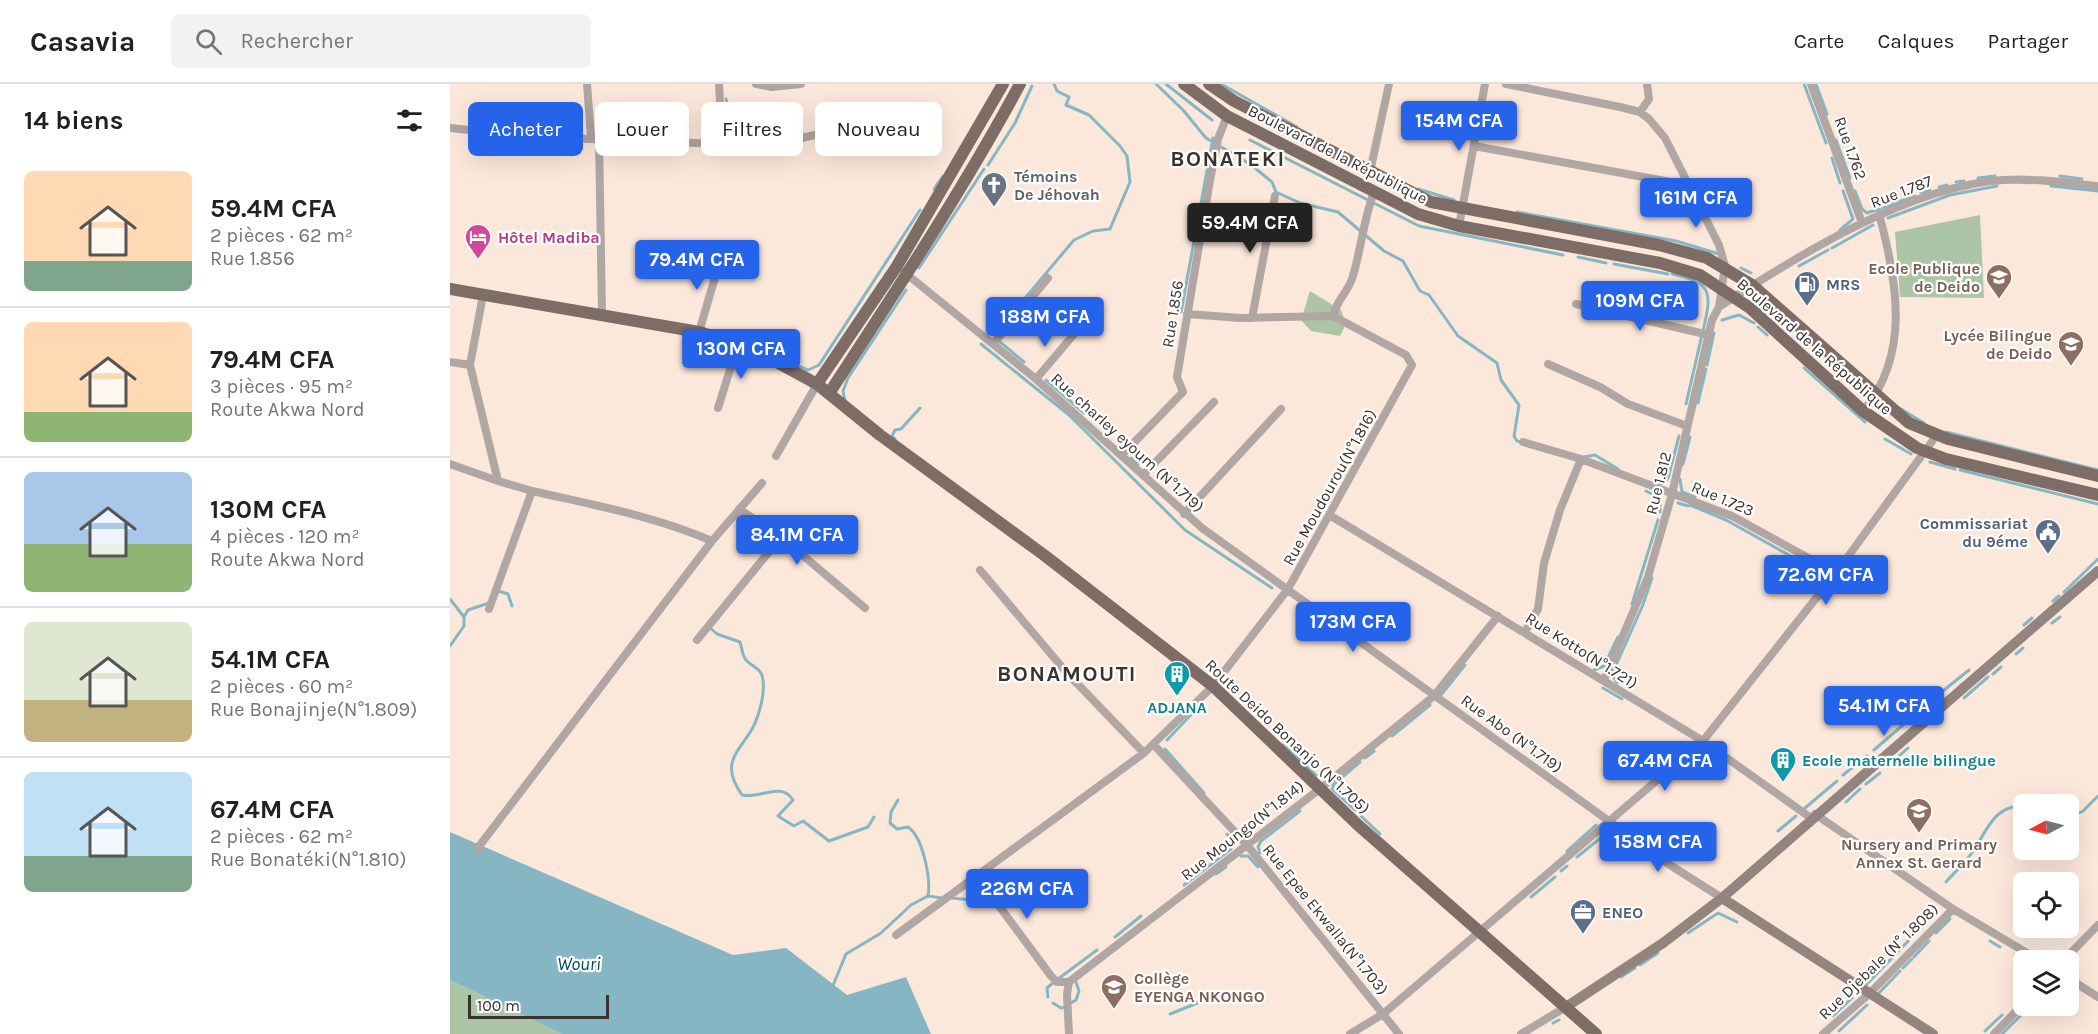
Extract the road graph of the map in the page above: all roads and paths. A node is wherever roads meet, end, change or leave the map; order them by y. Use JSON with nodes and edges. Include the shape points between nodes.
{"nodes":[{"id":1,"x":587,"y":84,"type":"edge"},
{"id":2,"x":719,"y":84,"type":"edge"},
{"id":3,"x":756,"y":84,"type":"edge"},
{"id":4,"x":801,"y":84,"type":"edge"},
{"id":5,"x":1003,"y":84,"type":"edge"},
{"id":6,"x":1020,"y":84,"type":"edge"},
{"id":7,"x":1184,"y":84,"type":"edge"},
{"id":8,"x":1209,"y":84,"type":"edge"},
{"id":9,"x":1389,"y":84,"type":"edge"},
{"id":10,"x":1485,"y":84,"type":"edge"},
{"id":11,"x":1506,"y":84,"type":"edge"},
{"id":12,"x":1647,"y":84,"type":"edge"},
{"id":13,"x":1811,"y":84,"type":"edge"},
{"id":14,"x":720,"y":102,"type":"edge"},
{"id":15,"x":1640,"y":112,"type":"junction"},
{"id":16,"x":1227,"y":116,"type":"junction"},
{"id":17,"x":450,"y":128,"type":"edge"},
{"id":18,"x":595,"y":137,"type":"joint"},
{"id":19,"x":1474,"y":146,"type":"junction"},
{"id":20,"x":596,"y":156,"type":"edge"},
{"id":21,"x":1370,"y":172,"type":"junction"},
{"id":22,"x":1687,"y":185,"type":"junction"},
{"id":23,"x":2098,"y":186,"type":"edge"},
{"id":24,"x":1275,"y":196,"type":"dead end"},
{"id":25,"x":1371,"y":200,"type":"junction"},
{"id":26,"x":1462,"y":209,"type":"junction"},
{"id":27,"x":1880,"y":214,"type":"junction"},
{"id":28,"x":1862,"y":223,"type":"junction"},
{"id":29,"x":1459,"y":226,"type":"junction"},
{"id":30,"x":721,"y":257,"type":"dead end"},
{"id":31,"x":897,"y":266,"type":"junction"},
{"id":32,"x":1725,"y":266,"type":"junction"},
{"id":33,"x":908,"y":274,"type":"junction"},
{"id":34,"x":1048,"y":278,"type":"dead end"},
{"id":35,"x":1752,"y":285,"type":"junction"},
{"id":36,"x":1721,"y":287,"type":"junction"},
{"id":37,"x":450,"y":289,"type":"edge"},
{"id":38,"x":483,"y":295,"type":"junction"},
{"id":39,"x":1735,"y":296,"type":"junction"},
{"id":40,"x":1576,"y":304,"type":"dead end"},
{"id":41,"x":1719,"y":307,"type":"junction"},
{"id":42,"x":602,"y":314,"type":"junction"},
{"id":43,"x":1188,"y":314,"type":"junction"},
{"id":44,"x":1334,"y":316,"type":"junction"},
{"id":45,"x":1252,"y":318,"type":"junction"},
{"id":46,"x":699,"y":332,"type":"junction"},
{"id":47,"x":1075,"y":333,"type":"dead end"},
{"id":48,"x":1806,"y":333,"type":"junction"},
{"id":49,"x":1709,"y":335,"type":"junction"},
{"id":50,"x":738,"y":344,"type":"junction"},
{"id":51,"x":993,"y":344,"type":"junction"},
{"id":52,"x":1793,"y":346,"type":"junction"},
{"id":53,"x":450,"y":362,"type":"edge"},
{"id":54,"x":1548,"y":364,"type":"dead end"},
{"id":55,"x":470,"y":365,"type":"junction"},
{"id":56,"x":1036,"y":379,"type":"junction"},
{"id":57,"x":817,"y":384,"type":"junction"},
{"id":58,"x":830,"y":392,"type":"junction"},
{"id":59,"x":1876,"y":395,"type":"junction"},
{"id":60,"x":1214,"y":402,"type":"dead end"},
{"id":61,"x":718,"y":408,"type":"dead end"},
{"id":62,"x":1281,"y":409,"type":"dead end"},
{"id":63,"x":1863,"y":411,"type":"junction"},
{"id":64,"x":1688,"y":426,"type":"junction"},
{"id":65,"x":1936,"y":436,"type":"junction"},
{"id":66,"x":1523,"y":442,"type":"dead end"},
{"id":67,"x":1926,"y":452,"type":"junction"},
{"id":68,"x":1122,"y":455,"type":"junction"},
{"id":69,"x":776,"y":456,"type":"dead end"},
{"id":70,"x":1581,"y":459,"type":"junction"},
{"id":71,"x":450,"y":464,"type":"edge"},
{"id":72,"x":1143,"y":475,"type":"junction"},
{"id":73,"x":2098,"y":476,"type":"edge"},
{"id":74,"x":498,"y":481,"type":"junction"},
{"id":75,"x":762,"y":483,"type":"dead end"},
{"id":76,"x":532,"y":491,"type":"junction"},
{"id":77,"x":1672,"y":494,"type":"junction"},
{"id":78,"x":2098,"y":495,"type":"edge"},
{"id":79,"x":739,"y":509,"type":"junction"},
{"id":80,"x":1184,"y":514,"type":"junction"},
{"id":81,"x":1331,"y":516,"type":"junction"},
{"id":82,"x":781,"y":537,"type":"junction"},
{"id":83,"x":712,"y":541,"type":"junction"},
{"id":84,"x":980,"y":570,"type":"dead end"},
{"id":85,"x":2098,"y":571,"type":"edge"},
{"id":86,"x":1836,"y":573,"type":"junction"},
{"id":87,"x":1288,"y":589,"type":"junction"},
{"id":88,"x":865,"y":608,"type":"dead end"},
{"id":89,"x":489,"y":609,"type":"dead end"},
{"id":90,"x":1498,"y":616,"type":"junction"},
{"id":91,"x":1525,"y":632,"type":"junction"},
{"id":92,"x":697,"y":639,"type":"dead end"},
{"id":93,"x":1604,"y":680,"type":"junction"},
{"id":94,"x":1213,"y":686,"type":"junction"},
{"id":95,"x":1434,"y":696,"type":"junction"},
{"id":96,"x":1703,"y":741,"type":"junction"},
{"id":97,"x":1154,"y":745,"type":"junction"},
{"id":98,"x":1144,"y":753,"type":"junction"},
{"id":99,"x":1321,"y":788,"type":"junction"},
{"id":100,"x":1813,"y":816,"type":"junction"},
{"id":101,"x":1611,"y":823,"type":"junction"},
{"id":102,"x":1247,"y":845,"type":"junction"},
{"id":103,"x":477,"y":849,"type":"dead end"},
{"id":104,"x":977,"y":876,"type":"junction"},
{"id":105,"x":1722,"y":898,"type":"junction"},
{"id":106,"x":1953,"y":909,"type":"junction"},
{"id":107,"x":2098,"y":925,"type":"edge"},
{"id":108,"x":1481,"y":932,"type":"junction"},
{"id":109,"x":896,"y":935,"type":"dead end"},
{"id":110,"x":2022,"y":950,"type":"edge"},
{"id":111,"x":2074,"y":950,"type":"edge"},
{"id":112,"x":1069,"y":982,"type":"junction"},
{"id":113,"x":2079,"y":985,"type":"edge"},
{"id":114,"x":1869,"y":994,"type":"junction"},
{"id":115,"x":2098,"y":997,"type":"edge"},
{"id":116,"x":1566,"y":1007,"type":"junction"},
{"id":117,"x":1383,"y":1014,"type":"junction"},
{"id":118,"x":2013,"y":1014,"type":"edge"},
{"id":119,"x":1069,"y":1034,"type":"edge"},
{"id":120,"x":1350,"y":1034,"type":"edge"},
{"id":121,"x":1399,"y":1034,"type":"edge"},
{"id":122,"x":1521,"y":1034,"type":"edge"},
{"id":123,"x":1596,"y":1034,"type":"edge"},
{"id":124,"x":1823,"y":1034,"type":"edge"},
{"id":125,"x":1934,"y":1034,"type":"edge"},
{"id":126,"x":1994,"y":1034,"type":"edge"}],
"edges":[{"from":1,"to":18,"type":"street"},
{"from":2,"to":14,"type":"street"},
{"from":3,"to":4,"type":"street"},
{"from":5,"to":31,"type":"main road"},
{"from":6,"to":33,"type":"main road"},
{"from":7,"to":16,"type":"main road","name":"Boulevard de la République"},
{"from":8,"to":21,"type":"main road","name":"Boulevard de la République"},
{"from":9,"to":21,"type":"street"},
{"from":10,"to":19,"type":"street"},
{"from":11,"to":15,"type":"street"},
{"from":12,"to":15,"type":"street","via":[[1649,99]]},
{"from":13,"to":28,"type":"street","name":"Rue 1.762"},
{"from":15,"to":22,"type":"street","via":[[1658,127]]},
{"from":16,"to":25,"type":"main road","name":"Boulevard de la République"},
{"from":16,"to":43,"type":"street","name":"Rue 1.856","via":[[1214,159]]},
{"from":17,"to":18,"type":"street","via":[[538,137]]},
{"from":19,"to":22,"type":"street"},
{"from":19,"to":26,"type":"street"},
{"from":20,"to":42,"type":"street"},
{"from":21,"to":26,"type":"main road","name":"Boulevard de la République","via":[[1431,202]]},
{"from":22,"to":32,"type":"street","via":[[1717,240]]},
{"from":23,"to":27,"type":"street","name":"Rue 1.787","via":[[2022,180],[1975,183]]},
{"from":24,"to":45,"type":"street"},
{"from":25,"to":29,"type":"main road","name":"Boulevard de la République"},
{"from":25,"to":44,"type":"street","via":[[1352,278],[1338,300]]},
{"from":26,"to":29,"type":"street"},
{"from":26,"to":32,"type":"main road","name":"Boulevard de la République","via":[[1659,245]]},
{"from":27,"to":28,"type":"street","name":"Rue 1.787"},
{"from":27,"to":59,"type":"street","via":[[1892,267],[1895,328],[1887,375]]},
{"from":28,"to":35,"type":"street","name":"Rue 1.787"},
{"from":29,"to":36,"type":"main road","name":"Boulevard de la République","via":[[1683,268]]},
{"from":30,"to":46,"type":"street"},
{"from":31,"to":33,"type":"street","name":"Rue charley eyoum (N°1.719)"},
{"from":31,"to":57,"type":"main road"},
{"from":32,"to":35,"type":"main road","name":"Boulevard de la République"},
{"from":32,"to":36,"type":"street","name":"Rue 1.812"},
{"from":33,"to":51,"type":"street","name":"Rue charley eyoum (N°1.719)"},
{"from":33,"to":58,"type":"main road"},
{"from":34,"to":51,"type":"street"},
{"from":35,"to":39,"type":"street","name":"Rue 1.787"},
{"from":35,"to":48,"type":"main road","name":"Boulevard de la République"},
{"from":36,"to":39,"type":"main road","name":"Boulevard de la République"},
{"from":36,"to":41,"type":"street","name":"Rue 1.812"},
{"from":37,"to":38,"type":"main road","name":"Route Deido Bonanjo (N°1.705)"},
{"from":38,"to":42,"type":"main road","name":"Route Deido Bonanjo (N°1.705)"},
{"from":38,"to":55,"type":"street"},
{"from":39,"to":41,"type":"street"},
{"from":39,"to":52,"type":"main road","name":"Boulevard de la République"},
{"from":40,"to":49,"type":"street"},
{"from":41,"to":49,"type":"street","name":"Rue 1.812"},
{"from":42,"to":46,"type":"main road","name":"Route Deido Bonanjo (N°1.705)"},
{"from":43,"to":45,"type":"street"},
{"from":43,"to":68,"type":"street","name":"Rue 1.856","via":[[1177,377],[1183,392]]},
{"from":44,"to":45,"type":"street"},
{"from":44,"to":81,"type":"street","name":"Rue Moudourou(N°1.816)","via":[[1406,356],[1412,364]]},
{"from":46,"to":50,"type":"main road","name":"Route Deido Bonanjo (N°1.705)"},
{"from":47,"to":56,"type":"street"},
{"from":48,"to":52,"type":"main road"},
{"from":48,"to":59,"type":"main road","name":"Boulevard de la République"},
{"from":49,"to":64,"type":"street","name":"Rue 1.812"},
{"from":50,"to":57,"type":"main road","name":"Route Deido Bonanjo (N°1.705)"},
{"from":50,"to":61,"type":"street"},
{"from":51,"to":56,"type":"street","name":"Rue charley eyoum (N°1.719)"},
{"from":52,"to":63,"type":"main road","name":"Boulevard de la République"},
{"from":53,"to":55,"type":"street"},
{"from":54,"to":64,"type":"street","via":[[1628,404]]},
{"from":55,"to":74,"type":"street"},
{"from":56,"to":68,"type":"street","name":"Rue charley eyoum (N°1.719)"},
{"from":57,"to":58,"type":"main road","name":"Route Deido Bonanjo (N°1.705)"},
{"from":57,"to":69,"type":"street"},
{"from":58,"to":94,"type":"main road","name":"Route Deido Bonanjo (N°1.705)","via":[[880,435]]},
{"from":59,"to":63,"type":"street"},
{"from":59,"to":65,"type":"main road","name":"Boulevard de la République","via":[[1909,423]]},
{"from":60,"to":72,"type":"street"},
{"from":62,"to":80,"type":"street"},
{"from":63,"to":67,"type":"main road","name":"Boulevard de la République"},
{"from":64,"to":77,"type":"street","name":"Rue 1.812"},
{"from":65,"to":67,"type":"street"},
{"from":65,"to":73,"type":"main road","name":"Boulevard de la République"},
{"from":66,"to":70,"type":"street","name":"Rue 1.723"},
{"from":67,"to":78,"type":"main road","name":"Boulevard de la République"},
{"from":67,"to":86,"type":"street"},
{"from":68,"to":72,"type":"street","name":"Rue charley eyoum (N°1.719)"},
{"from":70,"to":77,"type":"street","name":"Rue 1.723"},
{"from":70,"to":91,"type":"street","via":[[1544,563],[1538,609]]},
{"from":71,"to":74,"type":"street"},
{"from":72,"to":80,"type":"street","name":"Rue charley eyoum (N°1.719)"},
{"from":74,"to":76,"type":"street"},
{"from":75,"to":79,"type":"street"},
{"from":76,"to":83,"type":"street","via":[[629,513]]},
{"from":76,"to":89,"type":"street"},
{"from":77,"to":86,"type":"street","name":"Rue 1.723","via":[[1732,516]]},
{"from":77,"to":93,"type":"street","name":"Rue 1.812","via":[[1643,593]]},
{"from":79,"to":82,"type":"street"},
{"from":79,"to":83,"type":"street"},
{"from":80,"to":87,"type":"street","name":"Rue charley eyoum (N°1.719)"},
{"from":81,"to":87,"type":"street","name":"Rue Moudourou(N°1.816)"},
{"from":81,"to":90,"type":"street","name":"Rue Kotto(N°1.721)"},
{"from":82,"to":88,"type":"street"},
{"from":82,"to":92,"type":"street"},
{"from":83,"to":103,"type":"street"},
{"from":84,"to":98,"type":"street","via":[[1067,673]]},
{"from":85,"to":100,"type":"main road"},
{"from":86,"to":96,"type":"street"},
{"from":87,"to":94,"type":"street","name":"Rue Moudourou(N°1.816)"},
{"from":87,"to":95,"type":"street","name":"Rue Abo (N°1.719)"},
{"from":90,"to":91,"type":"street","name":"Rue Kotto(N°1.721)"},
{"from":90,"to":95,"type":"street","name":"Rue Moungo(N°1.814)"},
{"from":91,"to":93,"type":"street","name":"Rue Kotto(N°1.721)"},
{"from":93,"to":96,"type":"street","name":"Rue Kotto(N°1.721)"},
{"from":94,"to":97,"type":"street","name":"Rue Moudourou(N°1.816)"},
{"from":94,"to":99,"type":"main road","name":"Route Deido Bonanjo (N°1.705)"},
{"from":95,"to":99,"type":"street","name":"Rue Moungo(N°1.814)"},
{"from":95,"to":101,"type":"street","name":"Rue Abo (N°1.719)"},
{"from":96,"to":100,"type":"street","name":"Rue Kotto(N°1.721)"},
{"from":96,"to":101,"type":"street"},
{"from":97,"to":98,"type":"street","name":"Rue Moudourou(N°1.816)"},
{"from":97,"to":102,"type":"street","name":"Rue Epee Ekwalla(N°1.703)"},
{"from":98,"to":104,"type":"street","name":"Rue Moudourou(N°1.816)"},
{"from":99,"to":102,"type":"street","name":"Rue Moungo(N°1.814)"},
{"from":99,"to":108,"type":"main road","name":"Route Deido Bonanjo (N°1.705)"},
{"from":100,"to":105,"type":"main road"},
{"from":100,"to":106,"type":"street","name":"Rue Kotto(N°1.721)"},
{"from":101,"to":105,"type":"street","name":"Rue Abo (N°1.719)"},
{"from":101,"to":108,"type":"street"},
{"from":102,"to":112,"type":"street","name":"Rue Moungo(N°1.814)"},
{"from":102,"to":117,"type":"street","name":"Rue Epee Ekwalla(N°1.703)"},
{"from":104,"to":109,"type":"street","name":"Rue Moudourou(N°1.816)"},
{"from":104,"to":112,"type":"street","via":[[1051,976],[1057,982]]},
{"from":105,"to":114,"type":"main road","name":"Rue Abo (N°1.719)"},
{"from":105,"to":116,"type":"main road","via":[[1663,943]]},
{"from":106,"to":110,"type":"street","name":"Rue Kotto(N°1.721)"},
{"from":106,"to":114,"type":"street","name":"Rue Djebale (N° 1.808)"},
{"from":107,"to":111,"type":"street"},
{"from":108,"to":116,"type":"main road","name":"Route Deido Bonanjo (N°1.705)"},
{"from":108,"to":117,"type":"street"},
{"from":112,"to":119,"type":"street"},
{"from":113,"to":115,"type":"street"},
{"from":114,"to":124,"type":"street","name":"Rue Djebale (N° 1.808)"},
{"from":114,"to":125,"type":"main road","name":"Rue Abo (N°1.719)"},
{"from":116,"to":122,"type":"street"},
{"from":116,"to":123,"type":"main road","name":"Route Deido Bonanjo (N°1.705)"},
{"from":117,"to":120,"type":"street"},
{"from":117,"to":121,"type":"street","name":"Rue Epee Ekwalla(N°1.703)"},
{"from":118,"to":126,"type":"street"}]}
